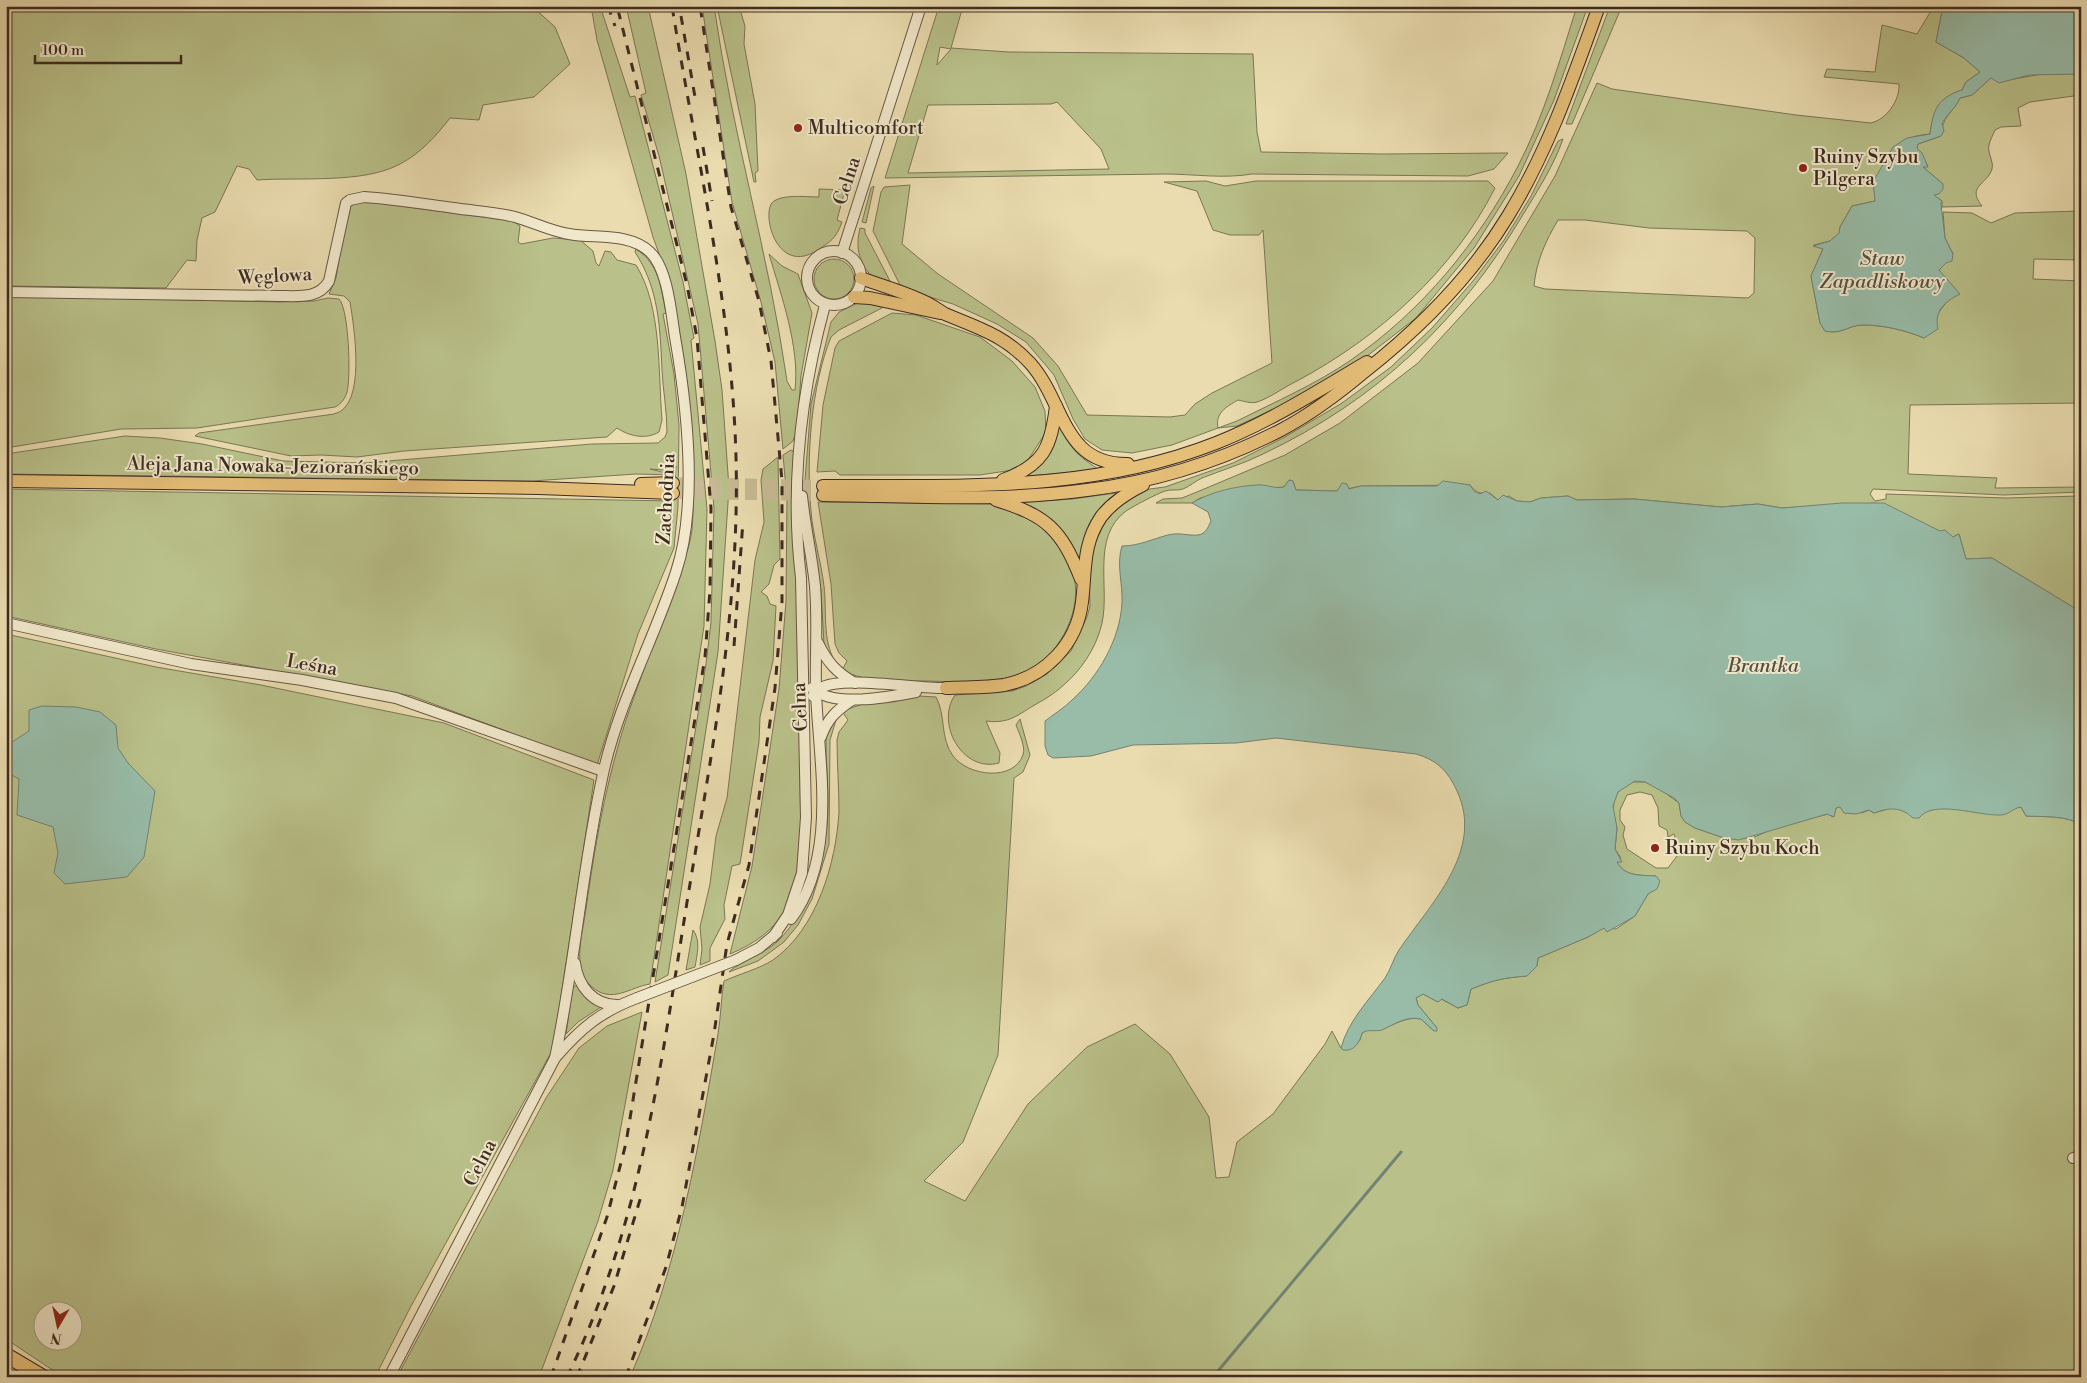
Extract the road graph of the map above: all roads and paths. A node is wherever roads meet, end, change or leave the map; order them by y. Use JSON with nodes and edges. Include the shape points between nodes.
{"nodes":[{"id":1,"x":920,"y":6,"type":"edge"},
{"id":2,"x":1599,"y":6,"type":"edge"},
{"id":3,"x":649,"y":251,"type":"joint"},
{"id":4,"x":842,"y":252,"type":"junction"},
{"id":5,"x":861,"y":278,"type":"junction"},
{"id":6,"x":6,"y":292,"type":"edge"},
{"id":7,"x":854,"y":297,"type":"junction"},
{"id":8,"x":825,"y":304,"type":"junction"},
{"id":9,"x":945,"y":313,"type":"junction"},
{"id":10,"x":1409,"y":335,"type":"junction"},
{"id":11,"x":1056,"y":406,"type":"junction"},
{"id":12,"x":798,"y":462,"type":"junction"},
{"id":13,"x":1158,"y":463,"type":"junction"},
{"id":14,"x":1159,"y":477,"type":"junction"},
{"id":15,"x":6,"y":481,"type":"edge"},
{"id":16,"x":673,"y":488,"type":"tunnel mouth"},
{"id":17,"x":823,"y":490,"type":"tunnel mouth"},
{"id":18,"x":989,"y":491,"type":"junction"},
{"id":19,"x":1082,"y":581,"type":"junction"},
{"id":20,"x":6,"y":623,"type":"edge"},
{"id":21,"x":817,"y":640,"type":"junction"},
{"id":22,"x":803,"y":667,"type":"junction"},
{"id":23,"x":855,"y":683,"type":"junction"},
{"id":24,"x":941,"y":688,"type":"junction"},
{"id":25,"x":816,"y":692,"type":"junction"},
{"id":26,"x":852,"y":700,"type":"junction"},
{"id":27,"x":804,"y":722,"type":"junction"},
{"id":28,"x":820,"y":742,"type":"junction"},
{"id":29,"x":603,"y":771,"type":"junction"},
{"id":30,"x":773,"y":937,"type":"junction"},
{"id":31,"x":575,"y":945,"type":"junction"},
{"id":32,"x":619,"y":1005,"type":"junction"},
{"id":33,"x":555,"y":1058,"type":"junction"},
{"id":34,"x":6,"y":1355,"type":"edge"},
{"id":35,"x":43,"y":1377,"type":"edge"},
{"id":36,"x":389,"y":1377,"type":"edge"}],
"edges":[{"from":1,"to":4,"type":"street","name":"Celna"},
{"from":2,"to":10,"type":"main road","via":[[1572,82],[1508,216],[1471,269]]},
{"from":3,"to":6,"type":"street","name":"Węglowa","via":[[611,237],[554,232],[517,218],[364,197],[346,203],[328,280],[322,291],[314,295]]},
{"from":3,"to":29,"type":"street","name":"Zachodnia","via":[[660,268],[666,288],[683,384],[687,436],[685,528],[676,572]]},
{"from":4,"to":5,"type":"street","via":[[857,264]]},
{"from":4,"to":8,"type":"street","via":[[820,255],[810,263],[807,271],[809,291]]},
{"from":5,"to":7,"type":"street","via":[[860,288]]},
{"from":5,"to":9,"type":"main road"},
{"from":7,"to":8,"type":"street","via":[[844,304]]},
{"from":7,"to":9,"type":"main road"},
{"from":8,"to":12,"type":"street","name":"Celna","via":[[807,375]]},
{"from":9,"to":11,"type":"main road","via":[[981,327],[1011,345],[1040,375]]},
{"from":10,"to":13,"type":"main road","via":[[1264,421],[1217,443]]},
{"from":10,"to":14,"type":"main road","via":[[1324,405],[1281,430]]},
{"from":11,"to":13,"type":"main road","via":[[1069,434],[1089,456],[1112,465]]},
{"from":11,"to":18,"type":"main road","via":[[1051,438],[1039,458],[1022,473]]},
{"from":12,"to":21,"type":"street","name":"Celna","via":[[815,586]]},
{"from":12,"to":22,"type":"street","name":"Celna","via":[[797,545]]},
{"from":13,"to":18,"type":"main road","via":[[1106,475]]},
{"from":14,"to":18,"type":"main road","via":[[1087,490]]},
{"from":14,"to":19,"type":"main road","via":[[1118,500],[1100,518],[1087,548]]},
{"from":15,"to":16,"type":"main road","name":"Aleja Jana Nowaka-Jeziorańskiego"},
{"from":17,"to":18,"type":"main road"},
{"from":18,"to":19,"type":"main road","via":[[1026,509],[1057,532],[1069,550]]},
{"from":19,"to":24,"type":"main road","via":[[1078,623],[1069,641],[1049,664],[1033,675],[1003,685]]},
{"from":20,"to":29,"type":"street","name":"Leśna","via":[[191,664],[396,698]]},
{"from":21,"to":23,"type":"street","via":[[834,669]]},
{"from":21,"to":25,"type":"street","name":"Celna"},
{"from":22,"to":25,"type":"street","via":[[809,686]]},
{"from":22,"to":27,"type":"street","name":"Celna"},
{"from":23,"to":24,"type":"street"},
{"from":23,"to":25,"type":"street","via":[[831,684]]},
{"from":24,"to":26,"type":"street"},
{"from":25,"to":26,"type":"street","via":[[831,698]]},
{"from":25,"to":27,"type":"street","via":[[807,707]]},
{"from":25,"to":28,"type":"street","name":"Celna"},
{"from":26,"to":28,"type":"street","via":[[827,723]]},
{"from":27,"to":30,"type":"street","name":"Celna","via":[[806,817],[802,873],[788,914]]},
{"from":28,"to":30,"type":"street","name":"Celna","via":[[821,814],[815,869],[796,913]]},
{"from":29,"to":31,"type":"street","name":"Zachodnia"},
{"from":30,"to":32,"type":"street","name":"Celna","bridge":true,"via":[[736,960]]},
{"from":31,"to":32,"type":"street","via":[[577,976],[584,988],[607,1005]]},
{"from":31,"to":33,"type":"street"},
{"from":32,"to":33,"type":"street","name":"Celna","via":[[592,1020]]},
{"from":33,"to":36,"type":"street","name":"Celna"},
{"from":34,"to":35,"type":"highway"}]}
